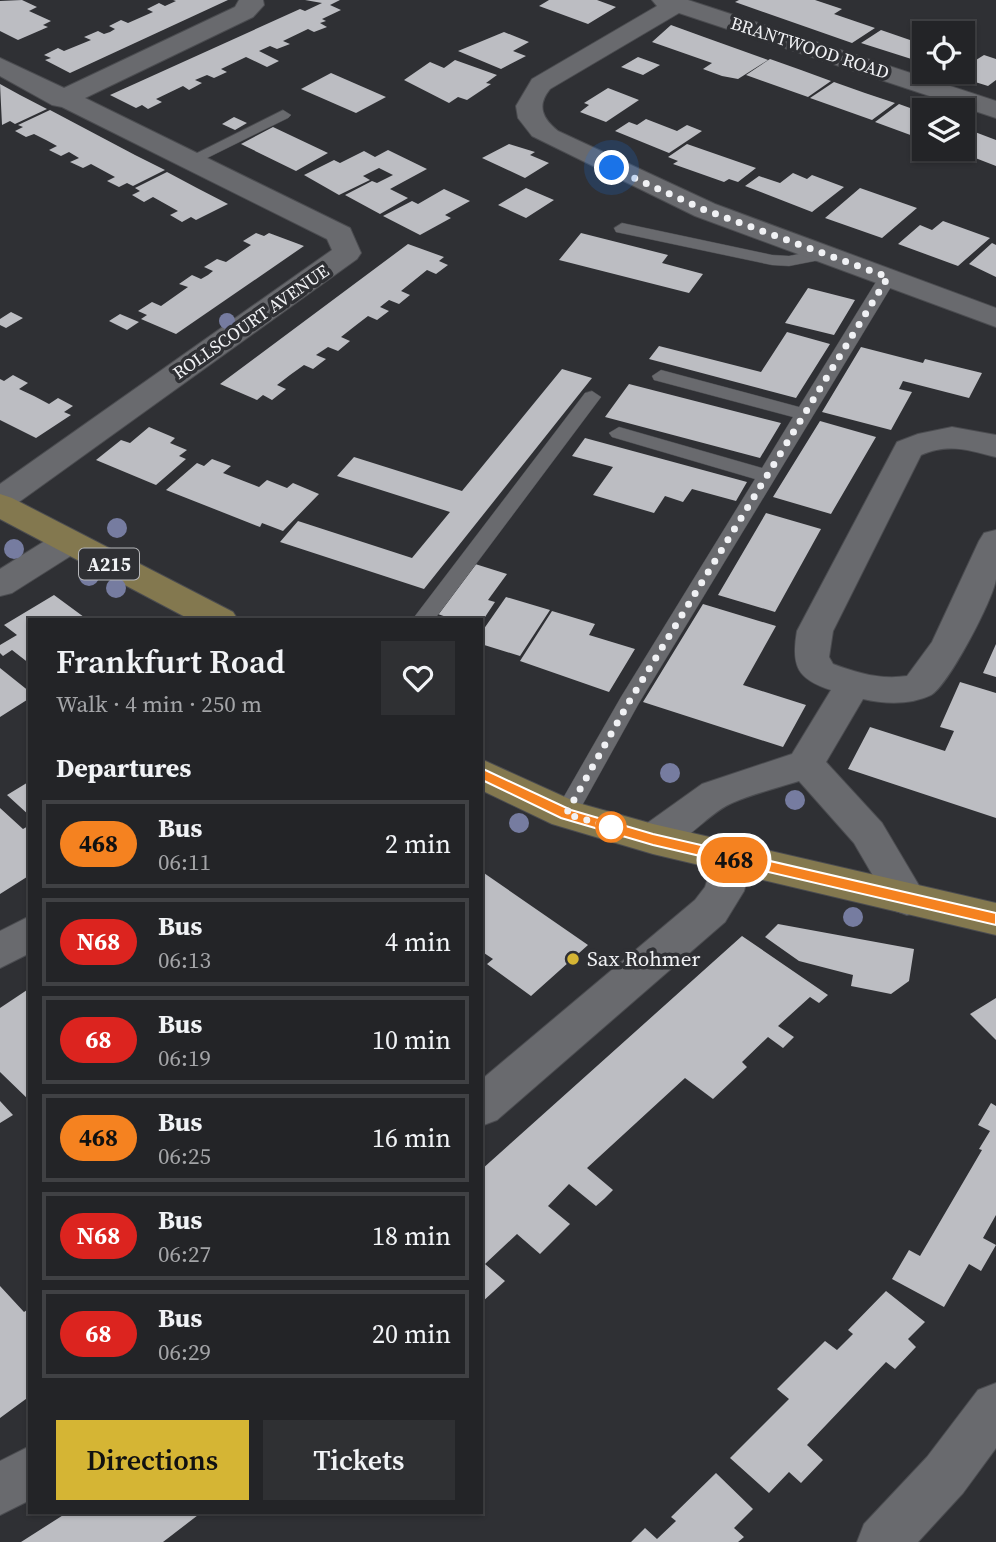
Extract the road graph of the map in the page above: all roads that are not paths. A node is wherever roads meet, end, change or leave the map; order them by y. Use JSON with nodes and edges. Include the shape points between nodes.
{"nodes":[{"id":1,"x":251,"y":0,"type":"edge"},
{"id":2,"x":670,"y":2,"type":"edge"},
{"id":3,"x":0,"y":66,"type":"edge"},
{"id":4,"x":61,"y":99,"type":"junction"},
{"id":5,"x":996,"y":110,"type":"edge"},
{"id":6,"x":284,"y":115,"type":"dead end"},
{"id":7,"x":189,"y":161,"type":"junction"},
{"id":8,"x":622,"y":228,"type":"dead end"},
{"id":9,"x":824,"y":254,"type":"junction"},
{"id":10,"x":888,"y":277,"type":"junction"},
{"id":11,"x":996,"y":318,"type":"edge"},
{"id":12,"x":661,"y":376,"type":"dead end"},
{"id":13,"x":592,"y":397,"type":"dead end"},
{"id":14,"x":804,"y":414,"type":"junction"},
{"id":15,"x":619,"y":433,"type":"dead end"},
{"id":16,"x":992,"y":436,"type":"edge"},
{"id":17,"x":767,"y":475,"type":"junction"},
{"id":18,"x":0,"y":500,"type":"edge"},
{"id":19,"x":0,"y":506,"type":"edge"},
{"id":20,"x":996,"y":541,"type":"edge"},
{"id":21,"x":68,"y":542,"type":"junction"},
{"id":22,"x":0,"y":585,"type":"edge"},
{"id":23,"x":216,"y":618,"type":"edge"},
{"id":24,"x":424,"y":618,"type":"edge"},
{"id":25,"x":853,"y":684,"type":"junction"},
{"id":26,"x":806,"y":764,"type":"junction"},
{"id":27,"x":483,"y":774,"type":"edge"},
{"id":28,"x":566,"y":814,"type":"junction"},
{"id":29,"x":653,"y":839,"type":"junction"},
{"id":30,"x":732,"y":860,"type":"junction"},
{"id":31,"x":907,"y":899,"type":"junction"},
{"id":32,"x":994,"y":914,"type":"edge"},
{"id":33,"x":28,"y":933,"type":"edge"},
{"id":34,"x":0,"y":952,"type":"edge"},
{"id":35,"x":483,"y":1105,"type":"edge"},
{"id":36,"x":993,"y":1417,"type":"edge"},
{"id":37,"x":28,"y":1472,"type":"edge"},
{"id":38,"x":0,"y":1490,"type":"edge"},
{"id":39,"x":883,"y":1542,"type":"edge"}],
"edges":[{"from":1,"to":4,"type":"street","via":[[244,12]]},
{"from":2,"to":5,"type":"street","name":"BRANTWOOD ROAD"},
{"from":2,"to":9,"type":"street","via":[[541,84],[532,94],[528,115],[549,137],[634,179]]},
{"from":3,"to":4,"type":"street","name":"ROLLSCOURT AVENUE"},
{"from":4,"to":7,"type":"street","name":"ROLLSCOURT AVENUE"},
{"from":6,"to":7,"type":"lane"},
{"from":7,"to":18,"type":"street","name":"ROLLSCOURT AVENUE","via":[[340,234],[347,253]]},
{"from":8,"to":9,"type":"lane","via":[[772,260]]},
{"from":9,"to":10,"type":"street"},
{"from":10,"to":11,"type":"street"},
{"from":10,"to":14,"type":"lane"},
{"from":12,"to":14,"type":"lane"},
{"from":13,"to":24,"type":"lane"},
{"from":14,"to":17,"type":"lane"},
{"from":15,"to":17,"type":"lane"},
{"from":16,"to":25,"type":"street","via":[[930,438],[908,449],[815,631],[811,657],[820,673]]},
{"from":17,"to":28,"type":"lane"},
{"from":19,"to":21,"type":"main road","number":"A215"},
{"from":20,"to":25,"type":"street","via":[[937,666],[922,684],[894,691]]},
{"from":21,"to":22,"type":"street"},
{"from":21,"to":23,"type":"main road","number":"A215"},
{"from":25,"to":26,"type":"street"},
{"from":26,"to":29,"type":"street","via":[[716,794]]},
{"from":26,"to":31,"type":"street","via":[[868,833]]},
{"from":27,"to":28,"type":"main road"},
{"from":28,"to":29,"type":"main road"},
{"from":29,"to":30,"type":"main road"},
{"from":30,"to":31,"type":"main road"},
{"from":30,"to":35,"type":"street","via":[[724,891],[710,911]]},
{"from":31,"to":32,"type":"main road"},
{"from":33,"to":34,"type":"street"},
{"from":36,"to":39,"type":"street"},
{"from":37,"to":38,"type":"street"}]}
